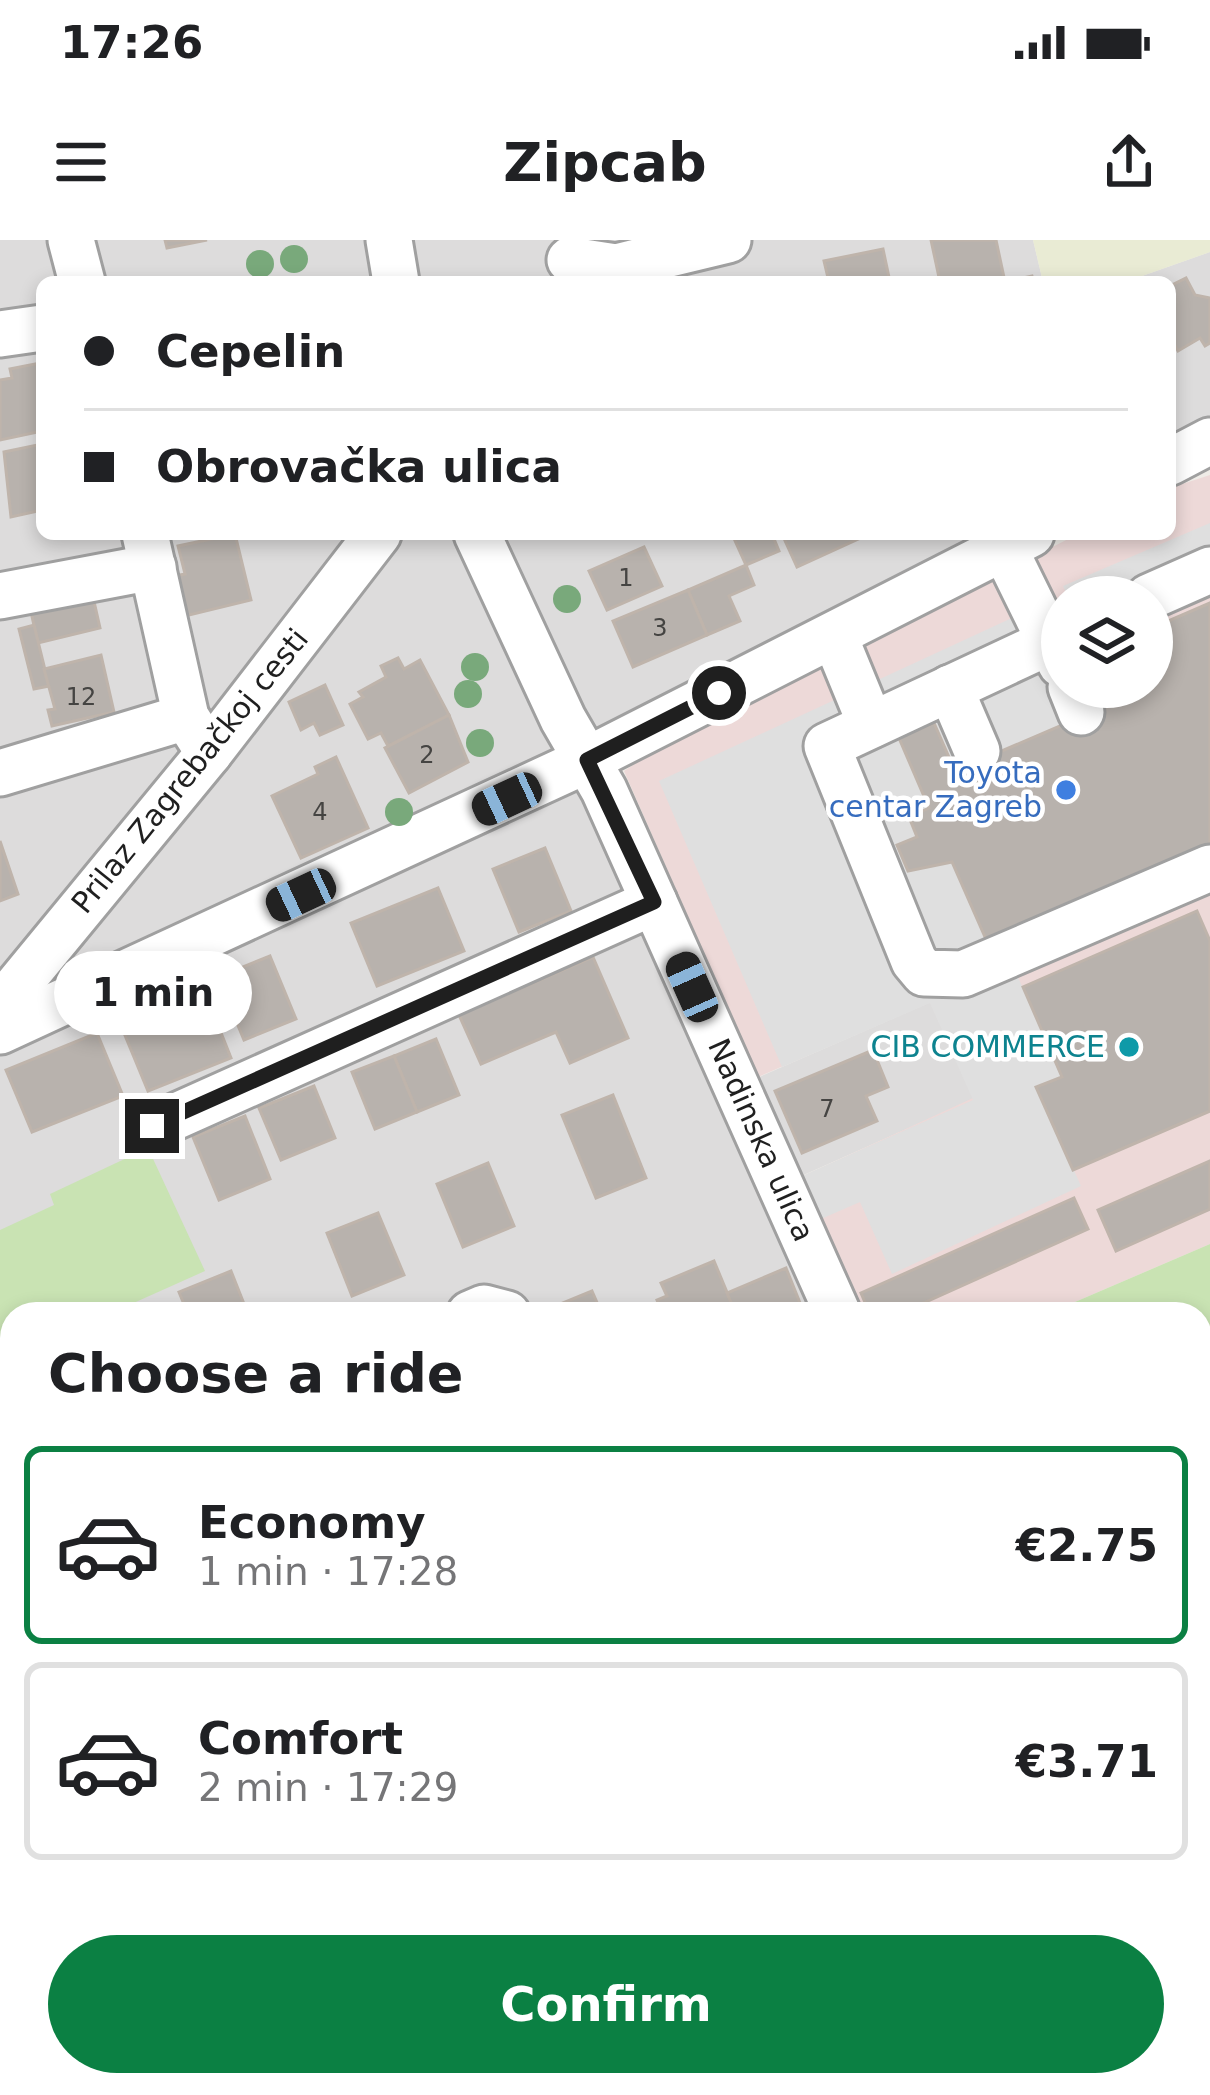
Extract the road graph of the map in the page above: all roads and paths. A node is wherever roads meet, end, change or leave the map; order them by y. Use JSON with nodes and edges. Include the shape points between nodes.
{"nodes":[{"id":1,"x":71,"y":240,"type":"edge"},
{"id":2,"x":389,"y":240,"type":"edge"},
{"id":3,"x":728,"y":240,"type":"edge"},
{"id":4,"x":568,"y":261,"type":"edge"},
{"id":5,"x":80,"y":276,"type":"edge"},
{"id":6,"x":395,"y":276,"type":"edge"},
{"id":7,"x":36,"y":329,"type":"edge"},
{"id":8,"x":0,"y":334,"type":"edge"},
{"id":9,"x":1210,"y":441,"type":"edge"},
{"id":10,"x":1176,"y":459,"type":"edge"},
{"id":11,"x":373,"y":540,"type":"edge"},
{"id":12,"x":480,"y":540,"type":"edge"},
{"id":13,"x":1018,"y":541,"type":"edge"},
{"id":14,"x":149,"y":550,"type":"edge"},
{"id":15,"x":1210,"y":570,"type":"edge"},
{"id":16,"x":1173,"y":586,"type":"edge"},
{"id":17,"x":0,"y":596,"type":"edge"},
{"id":18,"x":1041,"y":603,"type":"edge"},
{"id":19,"x":834,"y":634,"type":"junction"},
{"id":20,"x":1041,"y":654,"type":"edge"},
{"id":21,"x":950,"y":688,"type":"junction"},
{"id":22,"x":871,"y":725,"type":"junction"},
{"id":23,"x":198,"y":735,"type":"junction"},
{"id":24,"x":976,"y":751,"type":"dead end"},
{"id":25,"x":587,"y":760,"type":"junction"},
{"id":26,"x":0,"y":773,"type":"edge"},
{"id":27,"x":1210,"y":868,"type":"edge"},
{"id":28,"x":654,"y":902,"type":"junction"},
{"id":29,"x":0,"y":1006,"type":"edge"},
{"id":30,"x":0,"y":1031,"type":"edge"},
{"id":31,"x":152,"y":1126,"type":"dead end"},
{"id":32,"x":833,"y":1302,"type":"edge"}],
"edges":[{"from":1,"to":5,"type":"street"},
{"from":2,"to":6,"type":"street"},
{"from":3,"to":4,"type":"street","via":[[616,267]]},
{"from":7,"to":8,"type":"street"},
{"from":9,"to":10,"type":"street"},
{"from":11,"to":23,"type":"street","name":"Prilaz Zagrebačkoj cesti"},
{"from":12,"to":25,"type":"street","name":"Nadinska ulica"},
{"from":13,"to":18,"type":"street"},
{"from":13,"to":19,"type":"street"},
{"from":14,"to":17,"type":"street"},
{"from":14,"to":23,"type":"street"},
{"from":15,"to":16,"type":"street"},
{"from":19,"to":22,"type":"street"},
{"from":19,"to":25,"type":"street"},
{"from":20,"to":21,"type":"street"},
{"from":21,"to":22,"type":"street"},
{"from":21,"to":24,"type":"street"},
{"from":22,"to":27,"type":"street","via":[[827,746],[893,920],[924,973],[963,974]]},
{"from":23,"to":26,"type":"street","name":"Prilaz Zagrebačkoj cesti"},
{"from":23,"to":29,"type":"street","name":"Prilaz Zagrebačkoj cesti"},
{"from":25,"to":28,"type":"street","name":"Nadinska ulica"},
{"from":25,"to":30,"type":"street"},
{"from":28,"to":31,"type":"street"},
{"from":28,"to":32,"type":"street","name":"Nadinska ulica"}]}
